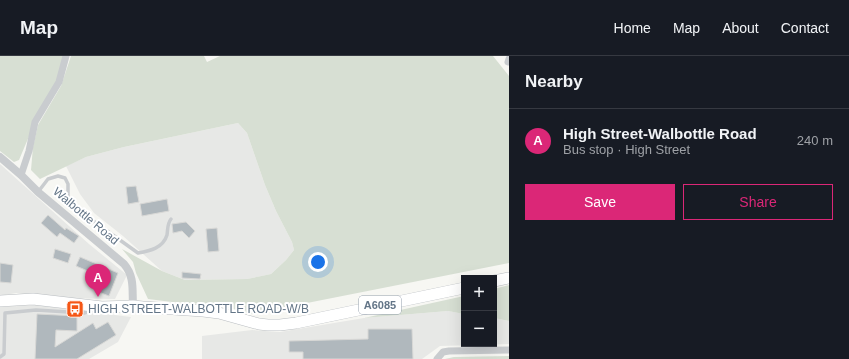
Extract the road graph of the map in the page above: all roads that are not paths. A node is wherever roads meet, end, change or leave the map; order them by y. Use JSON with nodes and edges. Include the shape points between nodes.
{"nodes":[{"id":1,"x":66,"y":56,"type":"edge"},
{"id":2,"x":0,"y":157,"type":"edge"},
{"id":3,"x":21,"y":175,"type":"junction"},
{"id":4,"x":38,"y":192,"type":"junction"},
{"id":5,"x":171,"y":219,"type":"dead end"},
{"id":6,"x":509,"y":278,"type":"edge"},
{"id":7,"x":497,"y":280,"type":"edge"},
{"id":8,"x":461,"y":289,"type":"edge"},
{"id":9,"x":0,"y":301,"type":"edge"},
{"id":10,"x":133,"y":306,"type":"junction"},
{"id":11,"x":102,"y":307,"type":"junction"},
{"id":12,"x":509,"y":350,"type":"edge"},
{"id":13,"x":0,"y":357,"type":"edge"},
{"id":14,"x":437,"y":359,"type":"edge"}],
"edges":[{"from":1,"to":3,"type":"street","via":[[59,82],[35,122]]},
{"from":2,"to":3,"type":"street","name":"Walbottle Road"},
{"from":3,"to":4,"type":"street","name":"Walbottle Road"},
{"from":4,"to":5,"type":"lane","via":[[48,179],[58,176],[65,178],[71,205],[138,253],[147,252],[162,244]]},
{"from":4,"to":10,"type":"street","name":"Walbottle Road","via":[[128,268],[132,281]]},
{"from":6,"to":7,"type":"main road"},
{"from":8,"to":10,"type":"main road","number":"A6085","via":[[280,325],[259,324],[219,313]]},
{"from":9,"to":11,"type":"main road","number":"A6085","via":[[33,298]]},
{"from":10,"to":11,"type":"main road","number":"A6085"},
{"from":11,"to":13,"type":"lane","via":[[84,313],[36,310],[5,313],[4,354]]},
{"from":12,"to":14,"type":"street","via":[[449,351],[443,352]]}]}
